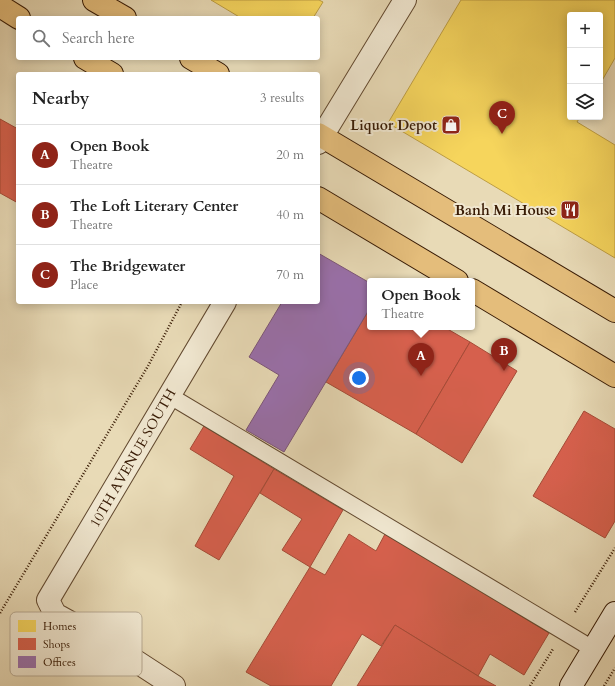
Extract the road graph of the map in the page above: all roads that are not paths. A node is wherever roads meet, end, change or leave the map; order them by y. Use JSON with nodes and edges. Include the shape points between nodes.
{"nodes":[{"id":1,"x":94,"y":0,"type":"edge"},
{"id":2,"x":403,"y":1,"type":"edge"},
{"id":3,"x":0,"y":6,"type":"edge"},
{"id":4,"x":16,"y":16,"type":"edge"},
{"id":5,"x":122,"y":16,"type":"edge"},
{"id":6,"x":88,"y":60,"type":"edge"},
{"id":7,"x":194,"y":60,"type":"edge"},
{"id":8,"x":109,"y":72,"type":"edge"},
{"id":9,"x":215,"y":72,"type":"edge"},
{"id":10,"x":320,"y":136,"type":"edge"},
{"id":11,"x":320,"y":139,"type":"edge"},
{"id":12,"x":320,"y":199,"type":"edge"},
{"id":13,"x":452,"y":278,"type":"edge"},
{"id":14,"x":475,"y":292,"type":"edge"},
{"id":15,"x":224,"y":304,"type":"edge"},
{"id":16,"x":615,"y":311,"type":"edge"},
{"id":17,"x":615,"y":376,"type":"edge"},
{"id":18,"x":170,"y":396,"type":"junction"},
{"id":19,"x":54,"y":612,"type":"edge"},
{"id":20,"x":615,"y":613,"type":"edge"},
{"id":21,"x":594,"y":649,"type":"junction"},
{"id":22,"x":142,"y":665,"type":"edge"},
{"id":23,"x":174,"y":686,"type":"edge"},
{"id":24,"x":571,"y":686,"type":"edge"}],
"edges":[{"from":1,"to":5,"type":"main road"},
{"from":2,"to":10,"type":"street"},
{"from":3,"to":4,"type":"main road"},
{"from":6,"to":8,"type":"main road"},
{"from":7,"to":9,"type":"main road"},
{"from":11,"to":16,"type":"main road"},
{"from":12,"to":13,"type":"main road"},
{"from":14,"to":17,"type":"main road"},
{"from":15,"to":18,"type":"street","name":"10TH AVENUE SOUTH"},
{"from":18,"to":19,"type":"street","name":"10TH AVENUE SOUTH","via":[[48,600]]},
{"from":18,"to":21,"type":"lane"},
{"from":20,"to":21,"type":"street"},
{"from":21,"to":24,"type":"street"},
{"from":22,"to":23,"type":"street","name":"10TH AVENUE SOUTH"}]}
